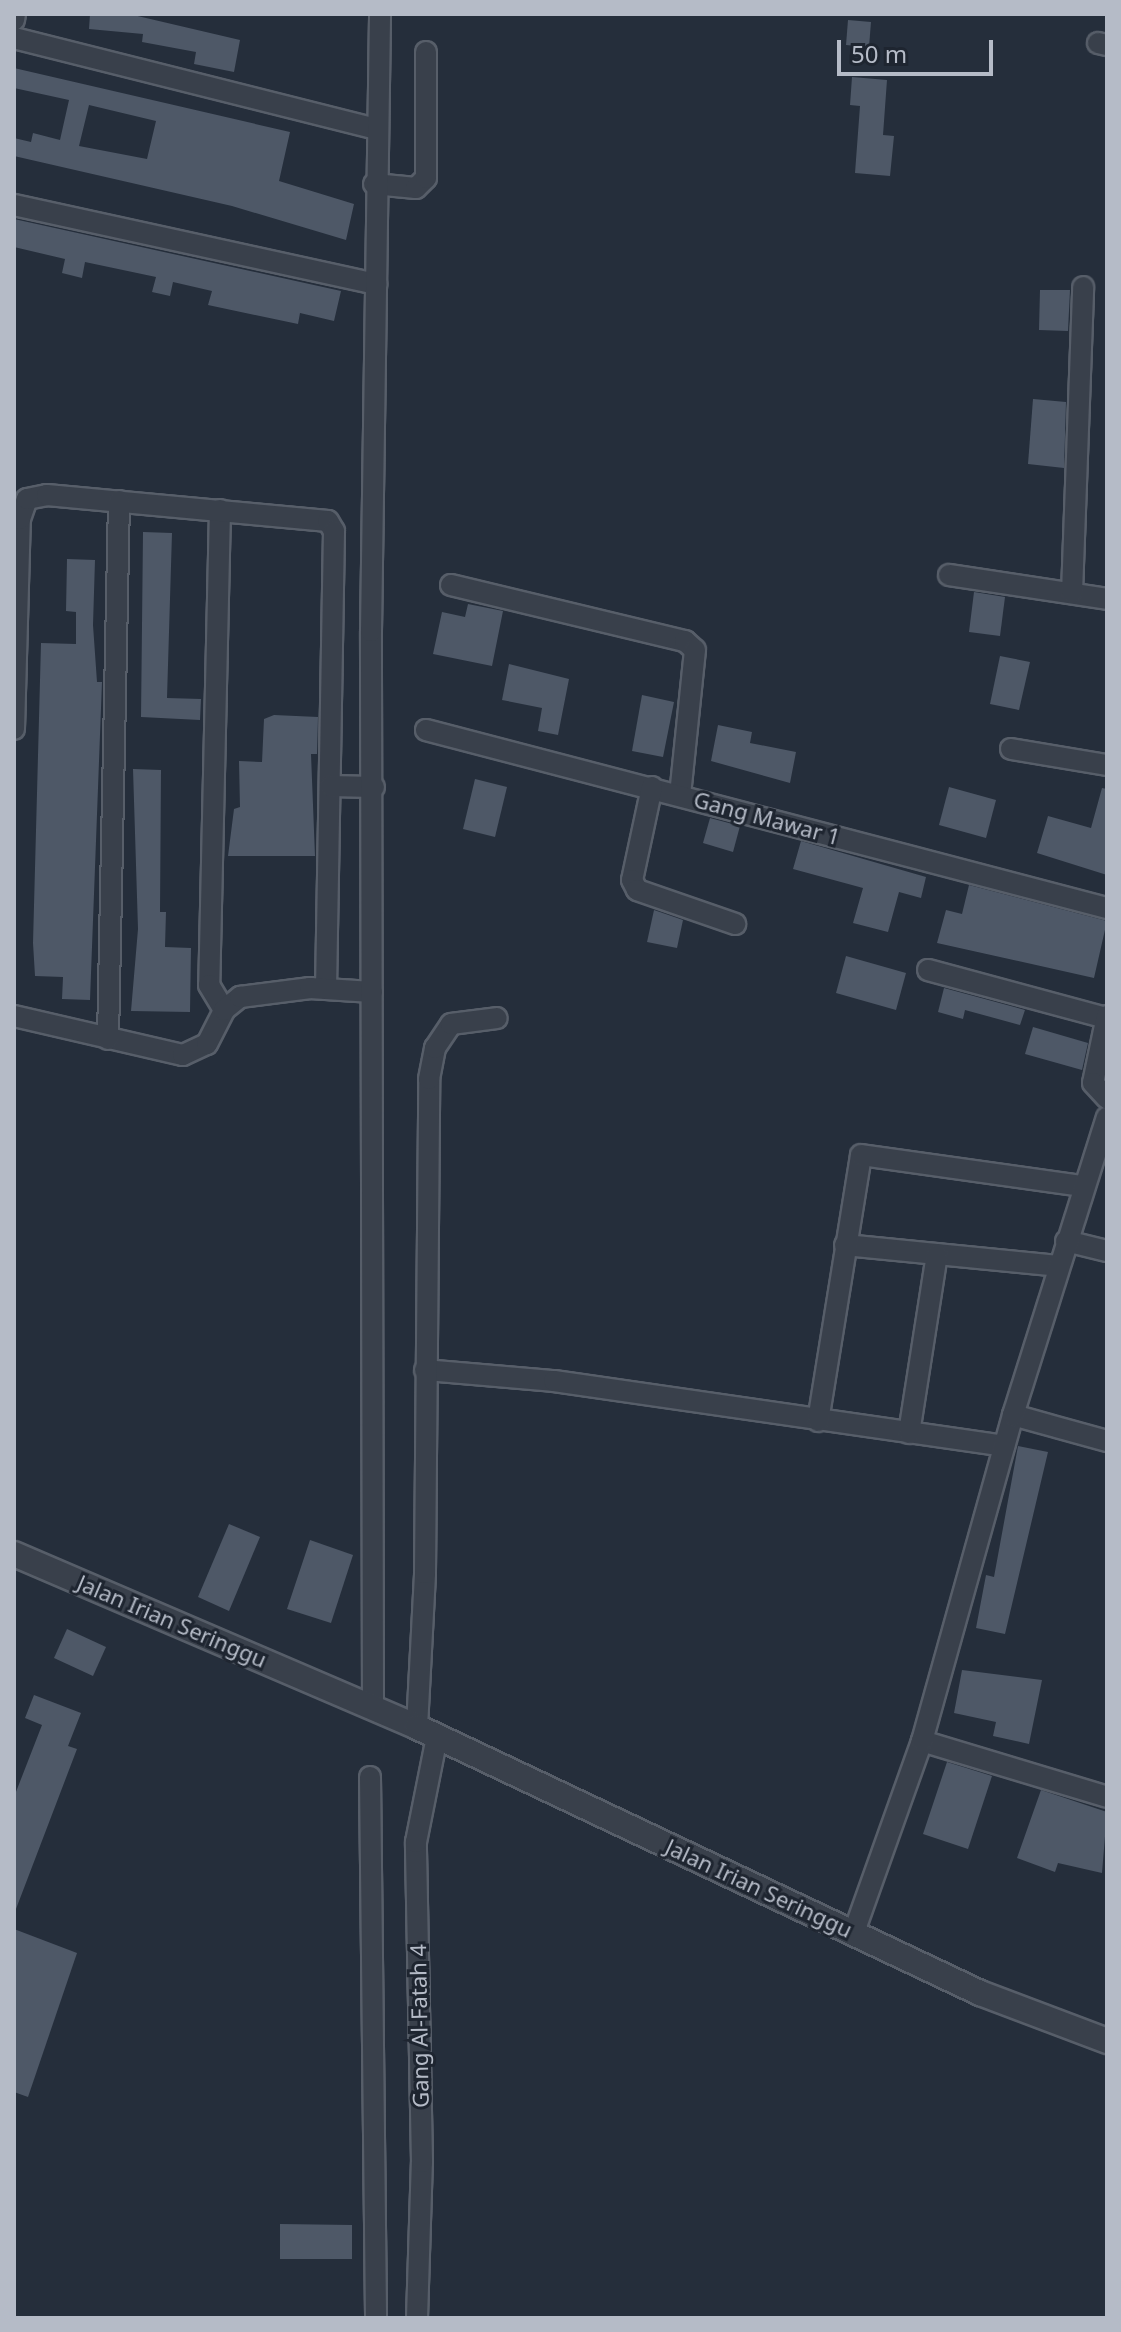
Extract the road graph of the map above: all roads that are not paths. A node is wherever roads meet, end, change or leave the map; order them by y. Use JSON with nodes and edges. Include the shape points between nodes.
{"nodes":[{"id":1,"x":15,"y":14,"type":"edge"},
{"id":2,"x":380,"y":14,"type":"edge"},
{"id":3,"x":14,"y":20,"type":"edge"},
{"id":4,"x":14,"y":38,"type":"edge"},
{"id":5,"x":426,"y":52,"type":"dead end"},
{"id":6,"x":375,"y":129,"type":"junction"},
{"id":7,"x":379,"y":185,"type":"junction"},
{"id":8,"x":14,"y":205,"type":"edge"},
{"id":9,"x":376,"y":284,"type":"junction"},
{"id":10,"x":1083,"y":287,"type":"dead end"},
{"id":11,"x":119,"y":501,"type":"junction"},
{"id":12,"x":220,"y":510,"type":"junction"},
{"id":13,"x":949,"y":575,"type":"dead end"},
{"id":14,"x":451,"y":585,"type":"dead end"},
{"id":15,"x":1072,"y":593,"type":"junction"},
{"id":16,"x":1107,"y":599,"type":"edge"},
{"id":17,"x":14,"y":729,"type":"edge"},
{"id":18,"x":426,"y":730,"type":"dead end"},
{"id":19,"x":1011,"y":749,"type":"dead end"},
{"id":20,"x":1107,"y":765,"type":"edge"},
{"id":21,"x":330,"y":786,"type":"junction"},
{"id":22,"x":374,"y":787,"type":"junction"},
{"id":23,"x":652,"y":787,"type":"junction"},
{"id":24,"x":680,"y":795,"type":"junction"},
{"id":25,"x":1107,"y":908,"type":"edge"},
{"id":26,"x":735,"y":924,"type":"dead end"},
{"id":27,"x":928,"y":970,"type":"dead end"},
{"id":28,"x":326,"y":989,"type":"junction"},
{"id":29,"x":372,"y":992,"type":"junction"},
{"id":30,"x":224,"y":1010,"type":"junction"},
{"id":31,"x":14,"y":1016,"type":"edge"},
{"id":32,"x":1107,"y":1017,"type":"edge"},
{"id":33,"x":497,"y":1018,"type":"dead end"},
{"id":34,"x":108,"y":1039,"type":"junction"},
{"id":35,"x":1107,"y":1098,"type":"edge"},
{"id":36,"x":1107,"y":1117,"type":"edge"},
{"id":37,"x":1082,"y":1186,"type":"junction"},
{"id":38,"x":1066,"y":1241,"type":"junction"},
{"id":39,"x":845,"y":1245,"type":"junction"},
{"id":40,"x":1107,"y":1251,"type":"edge"},
{"id":41,"x":937,"y":1254,"type":"junction"},
{"id":42,"x":1058,"y":1266,"type":"junction"},
{"id":43,"x":425,"y":1370,"type":"junction"},
{"id":44,"x":1013,"y":1415,"type":"junction"},
{"id":45,"x":818,"y":1421,"type":"junction"},
{"id":46,"x":909,"y":1433,"type":"junction"},
{"id":47,"x":1107,"y":1441,"type":"edge"},
{"id":48,"x":1004,"y":1446,"type":"junction"},
{"id":49,"x":14,"y":1554,"type":"edge"},
{"id":50,"x":407,"y":1723,"type":"junction"},
{"id":51,"x":922,"y":1741,"type":"junction"},
{"id":52,"x":370,"y":1777,"type":"dead end"},
{"id":53,"x":1107,"y":1797,"type":"edge"},
{"id":54,"x":854,"y":1932,"type":"junction"},
{"id":55,"x":1107,"y":2041,"type":"edge"},
{"id":56,"x":376,"y":2318,"type":"edge"},
{"id":57,"x":417,"y":2318,"type":"edge"}],
"edges":[{"from":1,"to":3,"type":"street"},
{"from":2,"to":6,"type":"street"},
{"from":4,"to":6,"type":"street"},
{"from":5,"to":7,"type":"street","via":[[428,164],[416,188]]},
{"from":6,"to":7,"type":"street"},
{"from":7,"to":9,"type":"street"},
{"from":8,"to":9,"type":"street"},
{"from":9,"to":22,"type":"street"},
{"from":10,"to":15,"type":"street"},
{"from":11,"to":12,"type":"street"},
{"from":11,"to":17,"type":"street","via":[[47,495],[22,505]]},
{"from":11,"to":34,"type":"street"},
{"from":12,"to":21,"type":"street","via":[[322,519],[334,531]]},
{"from":12,"to":30,"type":"street","via":[[209,985]]},
{"from":13,"to":15,"type":"street"},
{"from":14,"to":24,"type":"street","via":[[685,641],[695,650]]},
{"from":15,"to":16,"type":"street"},
{"from":18,"to":23,"type":"street","name":"Gang Mawar 1"},
{"from":19,"to":20,"type":"street"},
{"from":21,"to":22,"type":"street"},
{"from":21,"to":28,"type":"street"},
{"from":22,"to":29,"type":"street"},
{"from":23,"to":24,"type":"street","name":"Gang Mawar 1"},
{"from":23,"to":26,"type":"street","via":[[632,880],[637,890]]},
{"from":24,"to":25,"type":"street","name":"Gang Mawar 1"},
{"from":27,"to":32,"type":"street"},
{"from":28,"to":29,"type":"street"},
{"from":28,"to":30,"type":"street","via":[[240,997]]},
{"from":29,"to":50,"type":"street"},
{"from":30,"to":34,"type":"street","via":[[207,1044],[183,1055]]},
{"from":31,"to":34,"type":"street"},
{"from":32,"to":35,"type":"street","via":[[1093,1083]]},
{"from":33,"to":43,"type":"street","via":[[451,1024],[435,1048]]},
{"from":36,"to":37,"type":"street"},
{"from":37,"to":38,"type":"street"},
{"from":37,"to":39,"type":"street","via":[[869,1152],[857,1163]]},
{"from":38,"to":40,"type":"street"},
{"from":38,"to":42,"type":"street"},
{"from":39,"to":41,"type":"street"},
{"from":39,"to":45,"type":"street"},
{"from":41,"to":42,"type":"street"},
{"from":41,"to":46,"type":"street"},
{"from":42,"to":44,"type":"street"},
{"from":43,"to":45,"type":"street","via":[[554,1381]]},
{"from":43,"to":50,"type":"street","via":[[425,1573]]},
{"from":44,"to":47,"type":"street"},
{"from":44,"to":48,"type":"street"},
{"from":45,"to":46,"type":"street"},
{"from":46,"to":48,"type":"street"},
{"from":48,"to":51,"type":"street"},
{"from":49,"to":50,"type":"street","name":"Jalan Irian Seringgu"},
{"from":50,"to":54,"type":"street","name":"Jalan Irian Seringgu"},
{"from":50,"to":57,"type":"street","name":"Gang Al-Fatah 4","via":[[416,1842],[422,2162]]},
{"from":51,"to":53,"type":"street"},
{"from":51,"to":54,"type":"street"},
{"from":52,"to":56,"type":"street"},
{"from":54,"to":55,"type":"street","name":"Jalan Irian Seringgu","via":[[980,1993]]}]}
